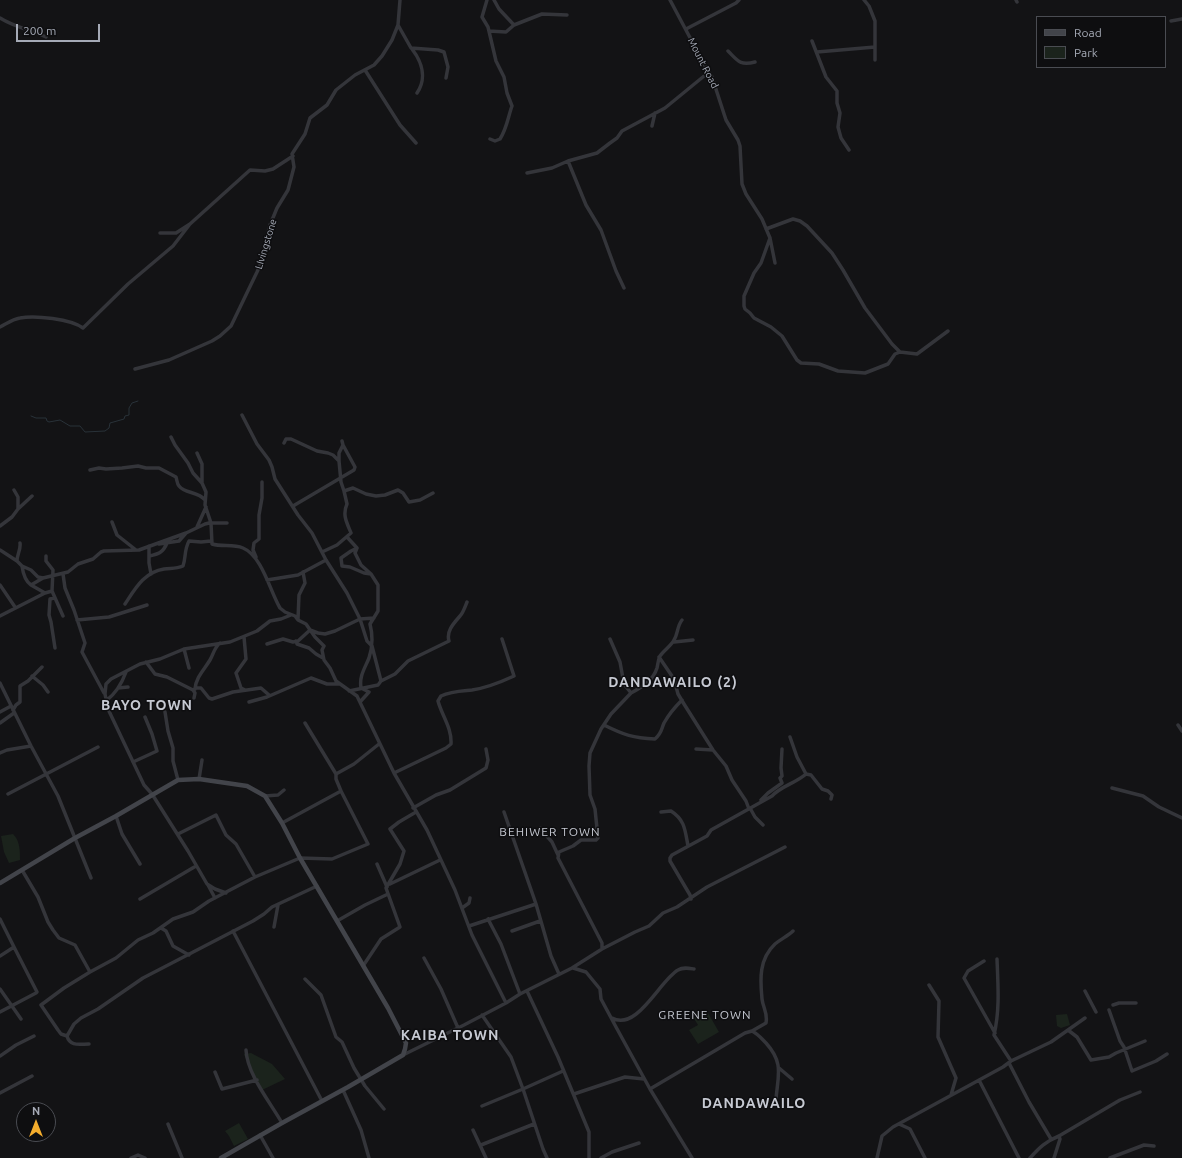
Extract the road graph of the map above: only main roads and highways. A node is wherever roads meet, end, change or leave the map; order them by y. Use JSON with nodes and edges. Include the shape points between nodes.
{"nodes":[{"id":1,"x":0,"y":883,"type":"edge"},
{"id":2,"x":221,"y":1158,"type":"edge"}],
"edges":[{"from":1,"to":2,"type":"main road","via":[[178,780],[199,778],[247,786],[265,796],[388,1008],[406,1043],[406,1049],[403,1055],[361,1080]]}]}
